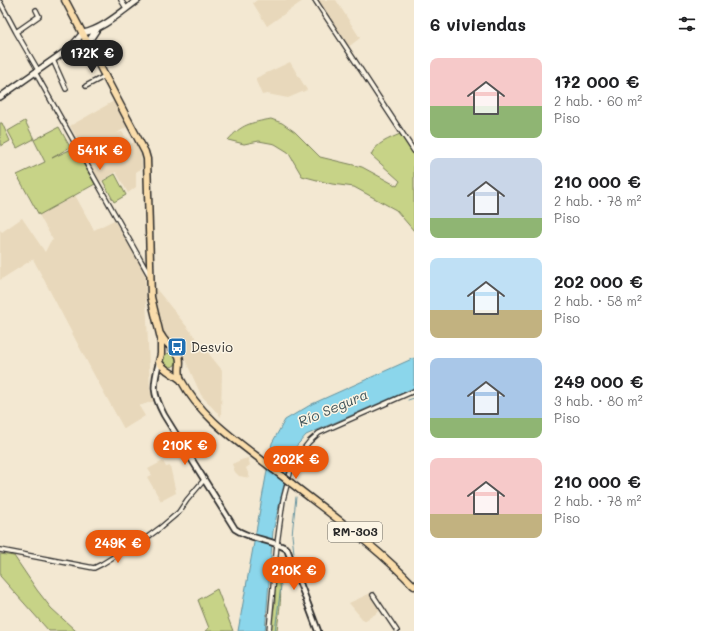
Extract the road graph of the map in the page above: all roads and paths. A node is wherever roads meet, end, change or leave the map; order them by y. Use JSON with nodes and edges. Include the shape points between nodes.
{"nodes":[{"id":1,"x":65,"y":0,"type":"edge"},
{"id":2,"x":121,"y":0,"type":"edge"},
{"id":3,"x":138,"y":0,"type":"edge"},
{"id":4,"x":315,"y":0,"type":"edge"},
{"id":5,"x":0,"y":2,"type":"edge"},
{"id":6,"x":126,"y":8,"type":"junction"},
{"id":7,"x":36,"y":10,"type":"dead end"},
{"id":8,"x":16,"y":32,"type":"junction"},
{"id":9,"x":85,"y":38,"type":"junction"},
{"id":10,"x":52,"y":60,"type":"junction"},
{"id":11,"x":37,"y":71,"type":"junction"},
{"id":12,"x":105,"y":76,"type":"junction"},
{"id":13,"x":86,"y":86,"type":"dead end"},
{"id":14,"x":66,"y":89,"type":"dead end"},
{"id":15,"x":0,"y":97,"type":"edge"},
{"id":16,"x":414,"y":151,"type":"edge"},
{"id":17,"x":151,"y":277,"type":"junction"},
{"id":18,"x":158,"y":328,"type":"junction"},
{"id":19,"x":173,"y":350,"type":"junction"},
{"id":20,"x":161,"y":354,"type":"junction"},
{"id":21,"x":159,"y":362,"type":"junction"},
{"id":22,"x":178,"y":366,"type":"junction"},
{"id":23,"x":167,"y":370,"type":"junction"},
{"id":24,"x":156,"y":374,"type":"junction"},
{"id":25,"x":180,"y":378,"type":"junction"},
{"id":26,"x":414,"y":391,"type":"edge"},
{"id":27,"x":204,"y":480,"type":"junction"},
{"id":28,"x":277,"y":544,"type":"junction"},
{"id":29,"x":0,"y":550,"type":"edge"},
{"id":30,"x":414,"y":586,"type":"edge"},
{"id":31,"x":373,"y":595,"type":"dead end"},
{"id":32,"x":269,"y":631,"type":"edge"},
{"id":33,"x":318,"y":631,"type":"edge"},
{"id":34,"x":397,"y":631,"type":"edge"}],
"edges":[{"from":1,"to":9,"type":"highway","number":"RM-303"},
{"from":2,"to":6,"type":"street"},
{"from":3,"to":6,"type":"main road"},
{"from":4,"to":16,"type":"street"},
{"from":5,"to":8,"type":"street"},
{"from":6,"to":9,"type":"main road"},
{"from":7,"to":8,"type":"street","via":[[39,16]]},
{"from":8,"to":11,"type":"street"},
{"from":9,"to":10,"type":"main road"},
{"from":9,"to":12,"type":"highway","number":"RM-303"},
{"from":10,"to":11,"type":"main road"},
{"from":10,"to":14,"type":"street"},
{"from":11,"to":15,"type":"main road"},
{"from":11,"to":17,"type":"street"},
{"from":12,"to":13,"type":"street"},
{"from":12,"to":17,"type":"highway","number":"RM-303","via":[[146,156]]},
{"from":17,"to":18,"type":"highway","number":"RM-303","via":[[151,297]]},
{"from":18,"to":19,"type":"highway","number":"RM-303"},
{"from":18,"to":20,"type":"highway","number":"RM-303"},
{"from":19,"to":20,"type":"highway"},
{"from":19,"to":22,"type":"highway","number":"RM-303","via":[[180,357]]},
{"from":20,"to":21,"type":"highway","number":"RM-303"},
{"from":21,"to":23,"type":"highway","number":"RM-303"},
{"from":21,"to":24,"type":"street"},
{"from":22,"to":23,"type":"highway","via":[[174,370]]},
{"from":22,"to":25,"type":"highway","number":"RM-303"},
{"from":23,"to":24,"type":"street"},
{"from":23,"to":25,"type":"highway","number":"RM-303"},
{"from":24,"to":27,"type":"street","via":[[155,391],[159,406]]},
{"from":25,"to":30,"type":"highway","number":"RM-303","bridge":true,"via":[[196,402],[218,426],[378,551]]},
{"from":26,"to":28,"type":"street","via":[[319,433],[309,442],[293,462],[282,500]]},
{"from":27,"to":28,"type":"street","via":[[236,529],[242,534]]},
{"from":27,"to":29,"type":"street","via":[[179,512],[160,528],[94,568]]},
{"from":28,"to":32,"type":"street"},
{"from":28,"to":33,"type":"street","via":[[287,549]]},
{"from":31,"to":34,"type":"street"}]}
